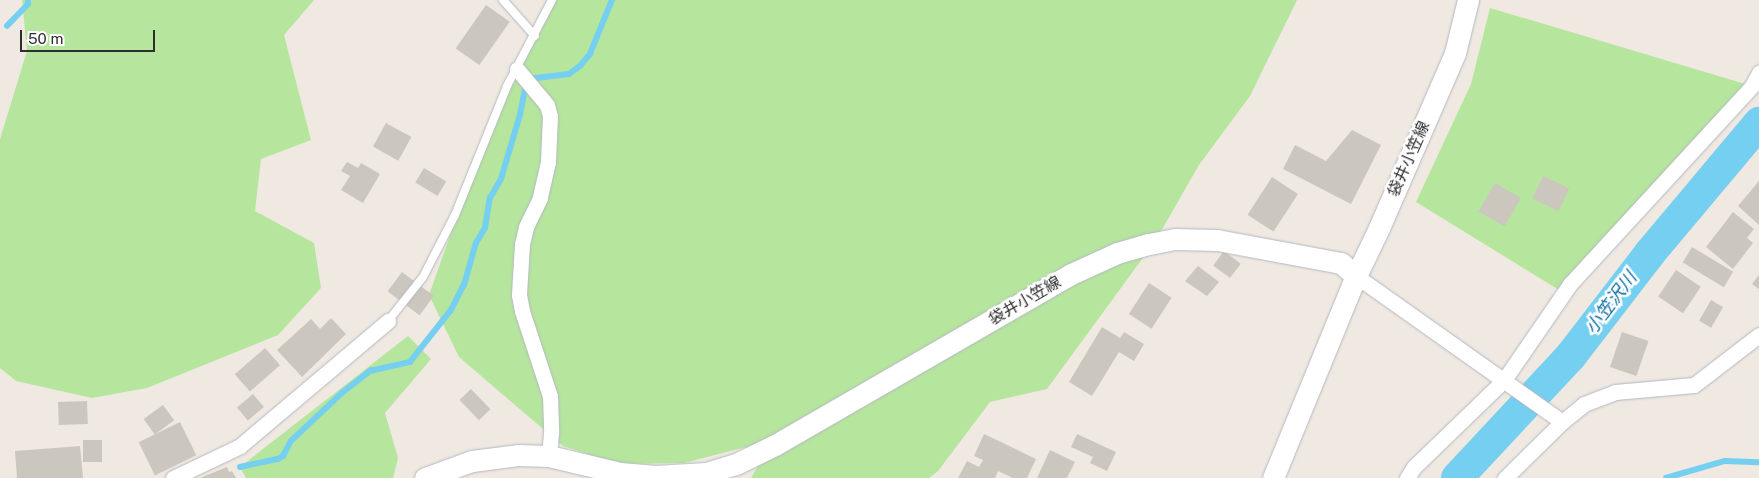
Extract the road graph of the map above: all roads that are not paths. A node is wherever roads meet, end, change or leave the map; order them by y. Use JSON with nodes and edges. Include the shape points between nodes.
{"nodes":[{"id":1,"x":502,"y":0,"type":"edge"},
{"id":2,"x":552,"y":0,"type":"edge"},
{"id":3,"x":1468,"y":0,"type":"edge"},
{"id":4,"x":535,"y":36,"type":"junction"},
{"id":5,"x":517,"y":69,"type":"junction"},
{"id":6,"x":1759,"y":73,"type":"edge"},
{"id":7,"x":1356,"y":276,"type":"junction"},
{"id":8,"x":388,"y":321,"type":"joint"},
{"id":9,"x":1759,"y":335,"type":"edge"},
{"id":10,"x":1504,"y":380,"type":"junction"},
{"id":11,"x":1562,"y":422,"type":"junction"},
{"id":12,"x":549,"y":456,"type":"junction"},
{"id":13,"x":177,"y":477,"type":"edge"},
{"id":14,"x":425,"y":478,"type":"edge"},
{"id":15,"x":1273,"y":478,"type":"edge"},
{"id":16,"x":1407,"y":478,"type":"edge"},
{"id":17,"x":1505,"y":478,"type":"edge"}],
"edges":[{"from":1,"to":4,"type":"lane"},
{"from":2,"to":4,"type":"lane"},
{"from":3,"to":7,"type":"main road","name":"袋井小笠線","via":[[1455,53]]},
{"from":4,"to":5,"type":"lane"},
{"from":5,"to":8,"type":"lane","via":[[507,86],[451,224],[423,277]]},
{"from":5,"to":12,"type":"street","via":[[547,105],[550,116],[548,162],[540,198],[522,244],[519,295],[550,396]]},
{"from":6,"to":10,"type":"street","via":[[1752,86],[1570,284]]},
{"from":7,"to":10,"type":"street"},
{"from":7,"to":12,"type":"main road","name":"袋井小笠線","via":[[1341,263],[1216,240],[1175,239],[1148,244],[1116,253],[1069,275],[775,445],[736,464],[706,473],[655,476],[620,473]]},
{"from":7,"to":15,"type":"main road"},
{"from":8,"to":13,"type":"street","via":[[240,446]]},
{"from":9,"to":11,"type":"street","via":[[1694,385],[1615,392],[1584,404]]},
{"from":10,"to":11,"type":"street"},
{"from":10,"to":16,"type":"street","via":[[1414,467]]},
{"from":11,"to":17,"type":"street"},
{"from":12,"to":14,"type":"main road","name":"袋井小笠線","via":[[472,461]]}]}
